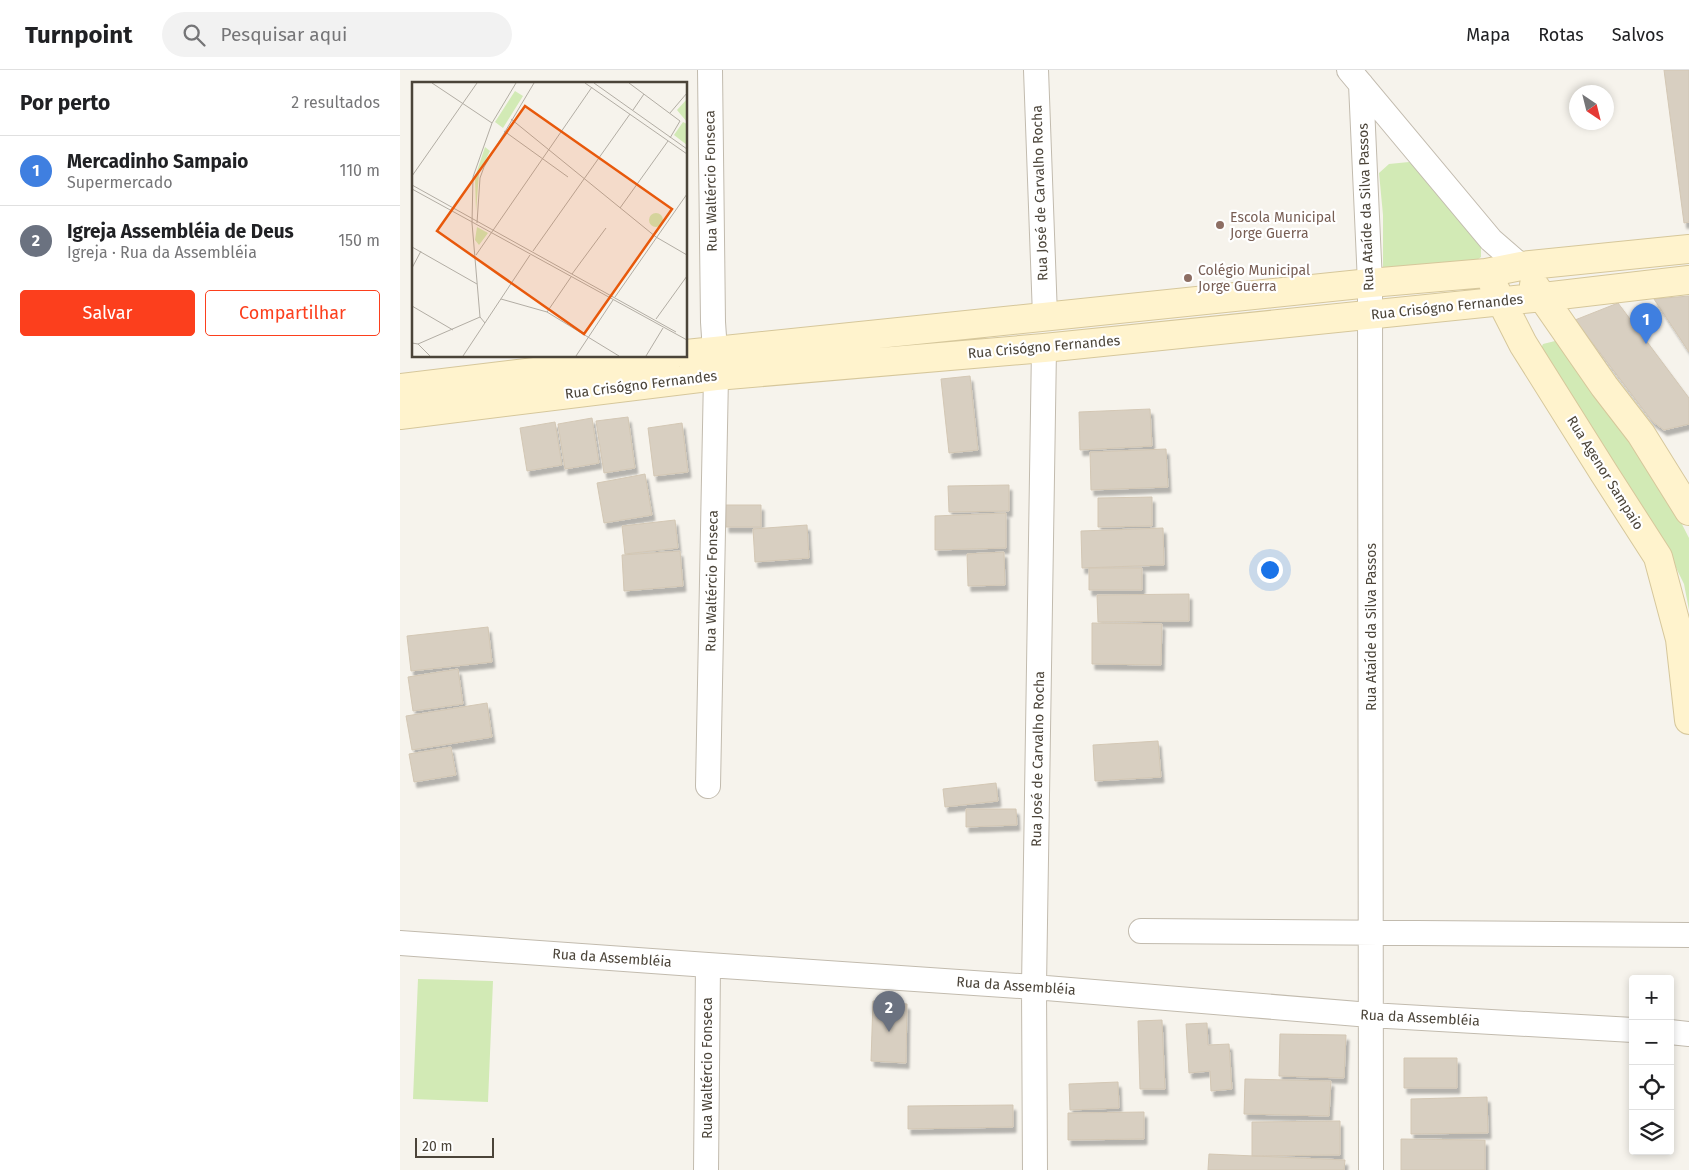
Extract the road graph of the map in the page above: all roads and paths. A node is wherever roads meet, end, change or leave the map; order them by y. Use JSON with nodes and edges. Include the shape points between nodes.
{"nodes":[{"id":1,"x":710,"y":70,"type":"edge"},
{"id":2,"x":1036,"y":70,"type":"edge"},
{"id":3,"x":1355,"y":77,"type":"edge"},
{"id":4,"x":1491,"y":240,"type":"junction"},
{"id":5,"x":1689,"y":249,"type":"edge"},
{"id":6,"x":1521,"y":266,"type":"junction"},
{"id":7,"x":1486,"y":273,"type":"junction"},
{"id":8,"x":1689,"y":280,"type":"edge"},
{"id":9,"x":1370,"y":283,"type":"junction"},
{"id":10,"x":1543,"y":297,"type":"junction"},
{"id":11,"x":1502,"y":301,"type":"junction"},
{"id":12,"x":1369,"y":315,"type":"junction"},
{"id":13,"x":1045,"y":316,"type":"junction"},
{"id":14,"x":1044,"y":348,"type":"junction"},
{"id":15,"x":688,"y":355,"type":"edge"},
{"id":16,"x":653,"y":358,"type":"edge"},
{"id":17,"x":716,"y":363,"type":"junction"},
{"id":18,"x":400,"y":388,"type":"edge"},
{"id":19,"x":400,"y":415,"type":"edge"},
{"id":20,"x":1689,"y":510,"type":"edge"},
{"id":21,"x":1689,"y":720,"type":"edge"},
{"id":22,"x":708,"y":786,"type":"dead end"},
{"id":23,"x":1141,"y":931,"type":"dead end"},
{"id":24,"x":1372,"y":932,"type":"junction"},
{"id":25,"x":1689,"y":935,"type":"edge"},
{"id":26,"x":400,"y":942,"type":"edge"},
{"id":27,"x":708,"y":965,"type":"junction"},
{"id":28,"x":1034,"y":987,"type":"junction"},
{"id":29,"x":1370,"y":1015,"type":"junction"},
{"id":30,"x":1629,"y":1030,"type":"edge"},
{"id":31,"x":1674,"y":1032,"type":"edge"},
{"id":32,"x":1689,"y":1034,"type":"edge"},
{"id":33,"x":706,"y":1170,"type":"edge"},
{"id":34,"x":1035,"y":1170,"type":"edge"},
{"id":35,"x":1371,"y":1170,"type":"edge"}],
"edges":[{"from":1,"to":17,"type":"street","name":"Rua Waltércio Fonseca"},
{"from":2,"to":13,"type":"street","name":"Rua José de Carvalho Rocha"},
{"from":3,"to":4,"type":"street"},
{"from":3,"to":9,"type":"street","name":"Rua Ataíde da Silva Passos"},
{"from":4,"to":6,"type":"street"},
{"from":4,"to":7,"type":"street"},
{"from":5,"to":6,"type":"street","name":"Rua Crisógno Fernandes"},
{"from":6,"to":7,"type":"street","name":"Rua Crisógno Fernandes"},
{"from":6,"to":10,"type":"street"},
{"from":7,"to":9,"type":"street","name":"Rua Crisógno Fernandes"},
{"from":7,"to":11,"type":"street","name":"Rua Agenor Sampaio"},
{"from":8,"to":10,"type":"street","name":"Rua Crisógno Fernandes"},
{"from":9,"to":12,"type":"street","name":"Rua Ataíde da Silva Passos"},
{"from":9,"to":13,"type":"street","name":"Rua Crisógno Fernandes"},
{"from":10,"to":11,"type":"street","name":"Rua Crisógno Fernandes"},
{"from":10,"to":20,"type":"street","via":[[1604,386],[1642,434]]},
{"from":11,"to":12,"type":"street","name":"Rua Crisógno Fernandes"},
{"from":11,"to":21,"type":"street","name":"Rua Agenor Sampaio","via":[[1523,344],[1658,557],[1680,639]]},
{"from":12,"to":14,"type":"street","name":"Rua Crisógno Fernandes"},
{"from":12,"to":24,"type":"street","name":"Rua Ataíde da Silva Passos"},
{"from":13,"to":17,"type":"street","name":"Rua Crisógno Fernandes"},
{"from":14,"to":17,"type":"street","name":"Rua Crisógno Fernandes"},
{"from":14,"to":28,"type":"street","name":"Rua José de Carvalho Rocha"},
{"from":15,"to":17,"type":"street","name":"Rua Crisógno Fernandes"},
{"from":16,"to":18,"type":"street","name":"Rua Crisógno Fernandes"},
{"from":17,"to":19,"type":"street","name":"Rua Crisógno Fernandes"},
{"from":17,"to":22,"type":"street","name":"Rua Waltércio Fonseca"},
{"from":23,"to":24,"type":"street"},
{"from":24,"to":25,"type":"street"},
{"from":24,"to":29,"type":"street","name":"Rua Ataíde da Silva Passos"},
{"from":26,"to":27,"type":"street","name":"Rua da Assembléia"},
{"from":27,"to":28,"type":"street","name":"Rua da Assembléia"},
{"from":27,"to":33,"type":"street","name":"Rua Waltércio Fonseca"},
{"from":28,"to":29,"type":"street","name":"Rua da Assembléia"},
{"from":28,"to":34,"type":"street","name":"Rua José de Carvalho Rocha"},
{"from":29,"to":30,"type":"street","name":"Rua da Assembléia"},
{"from":29,"to":35,"type":"street","name":"Rua Ataíde da Silva Passos"},
{"from":31,"to":32,"type":"street"}]}
